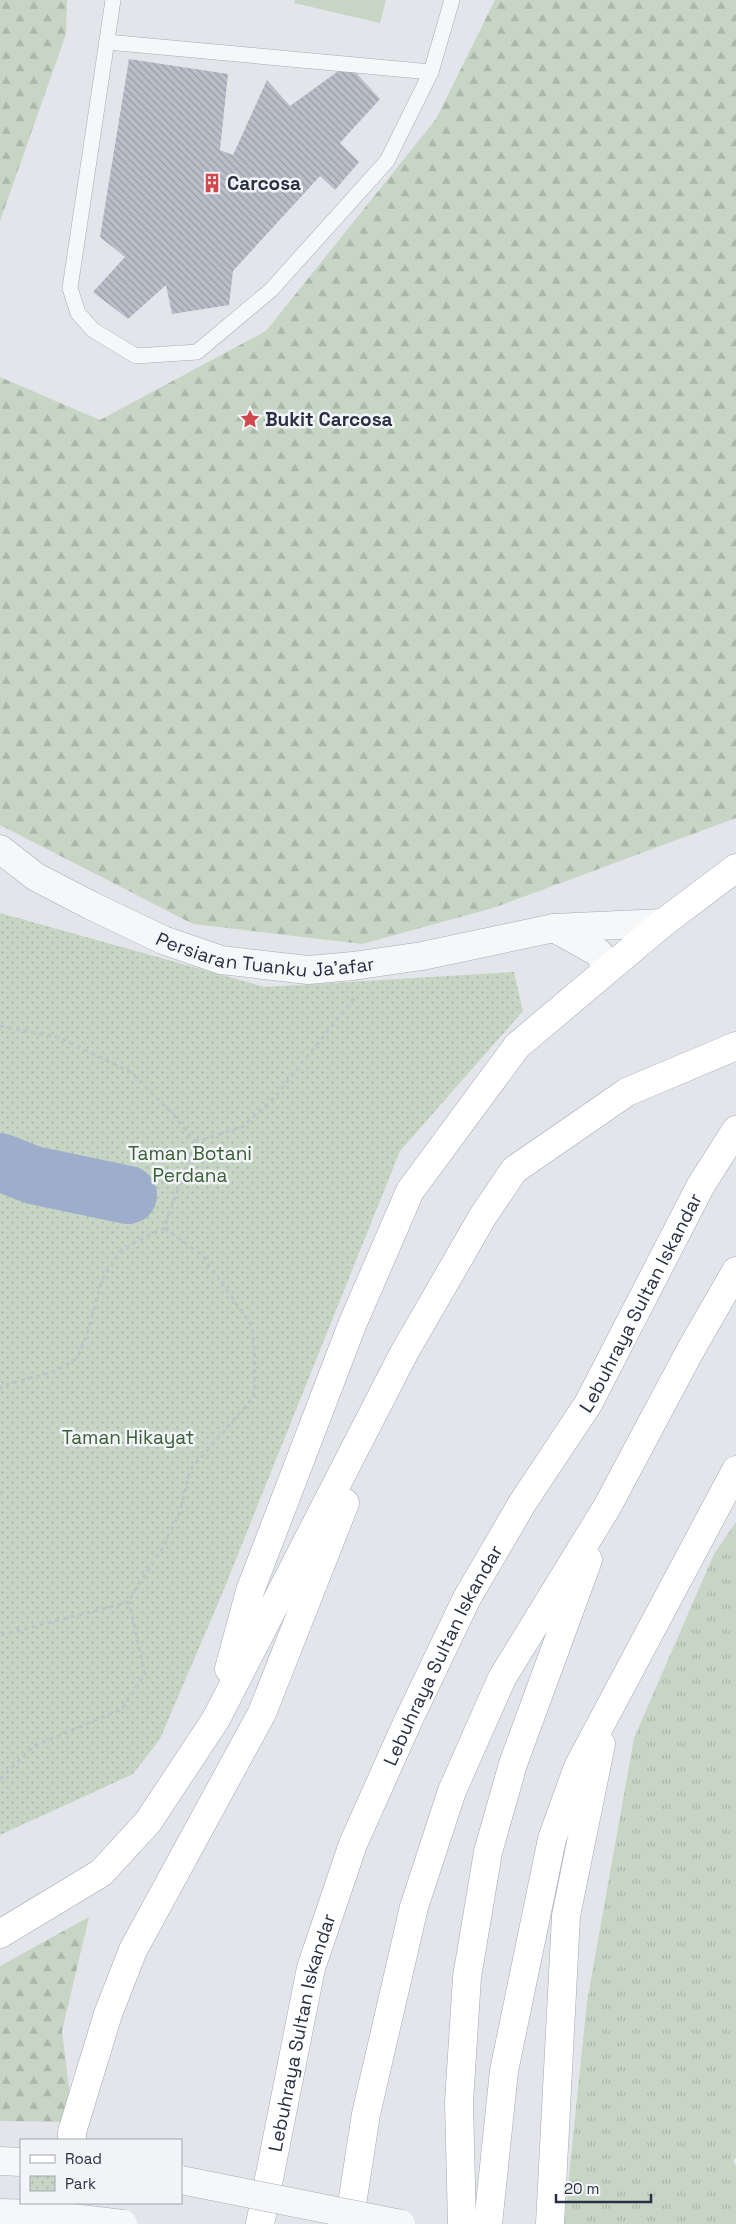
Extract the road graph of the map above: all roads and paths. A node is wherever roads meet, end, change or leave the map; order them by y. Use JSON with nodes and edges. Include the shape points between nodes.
{"nodes":[{"id":1,"x":113,"y":0,"type":"edge"},
{"id":2,"x":452,"y":0,"type":"edge"},
{"id":3,"x":107,"y":42,"type":"junction"},
{"id":4,"x":431,"y":72,"type":"junction"},
{"id":5,"x":0,"y":849,"type":"edge"},
{"id":6,"x":736,"y":868,"type":"edge"},
{"id":7,"x":662,"y":923,"type":"junction"},
{"id":8,"x":554,"y":928,"type":"junction"},
{"id":9,"x":381,"y":962,"type":"junction"},
{"id":10,"x":607,"y":968,"type":"junction"},
{"id":11,"x":0,"y":1026,"type":"edge"},
{"id":12,"x":731,"y":1048,"type":"edge"},
{"id":13,"x":736,"y":1130,"type":"edge"},
{"id":14,"x":194,"y":1142,"type":"junction"},
{"id":15,"x":164,"y":1228,"type":"junction"},
{"id":16,"x":736,"y":1271,"type":"edge"},
{"id":17,"x":736,"y":1287,"type":"edge"},
{"id":18,"x":690,"y":1351,"type":"junction"},
{"id":19,"x":404,"y":1353,"type":"junction"},
{"id":20,"x":0,"y":1390,"type":"edge"},
{"id":21,"x":736,"y":1470,"type":"edge"},
{"id":22,"x":0,"y":1491,"type":"edge"},
{"id":23,"x":0,"y":1495,"type":"edge"},
{"id":24,"x":607,"y":1507,"type":"junction"},
{"id":25,"x":129,"y":1602,"type":"junction"},
{"id":26,"x":1,"y":1635,"type":"edge"},
{"id":27,"x":608,"y":1708,"type":"junction"},
{"id":28,"x":216,"y":1719,"type":"junction"},
{"id":29,"x":0,"y":1780,"type":"edge"},
{"id":30,"x":0,"y":1934,"type":"edge"},
{"id":31,"x":72,"y":2139,"type":"edge"},
{"id":32,"x":0,"y":2161,"type":"edge"},
{"id":33,"x":20,"y":2162,"type":"edge"},
{"id":34,"x":182,"y":2180,"type":"edge"},
{"id":35,"x":76,"y":2204,"type":"edge"},
{"id":36,"x":0,"y":2213,"type":"edge"},
{"id":37,"x":78,"y":2224,"type":"edge"},
{"id":38,"x":123,"y":2224,"type":"edge"},
{"id":39,"x":260,"y":2224,"type":"edge"},
{"id":40,"x":349,"y":2224,"type":"edge"},
{"id":41,"x":401,"y":2224,"type":"edge"},
{"id":42,"x":462,"y":2224,"type":"edge"},
{"id":43,"x":488,"y":2224,"type":"edge"},
{"id":44,"x":550,"y":2224,"type":"edge"}],
"edges":[{"from":1,"to":3,"type":"lane"},
{"from":2,"to":4,"type":"lane"},
{"from":3,"to":4,"type":"lane"},
{"from":3,"to":4,"type":"lane","via":[[70,288],[78,313],[93,330],[136,356],[196,352],[271,290],[387,161]]},
{"from":5,"to":9,"type":"street","name":"Persiaran Tuanku Ja'afar","via":[[36,877],[163,940],[220,960],[308,970]]},
{"from":6,"to":7,"type":"main road"},
{"from":7,"to":8,"type":"street","name":"Persiaran Tuanku Ja'afar"},
{"from":7,"to":10,"type":"main road"},
{"from":8,"to":9,"type":"street","name":"Persiaran Tuanku Ja'afar"},
{"from":8,"to":10,"type":"street","via":[[599,953]]},
{"from":9,"to":14,"type":"path","via":[[275,1097],[242,1127]]},
{"from":10,"to":28,"type":"main road","via":[[517,1046],[410,1191],[352,1325],[250,1591]]},
{"from":11,"to":14,"type":"path","via":[[58,1037],[132,1074],[173,1114]]},
{"from":12,"to":19,"type":"main road","via":[[627,1092],[514,1170],[483,1216]]},
{"from":13,"to":39,"type":"main road","name":"Lebuhraya Sultan Iskandar","via":[[701,1185],[588,1404],[522,1502],[467,1598],[353,1844],[311,1968]]},
{"from":14,"to":15,"type":"path"},
{"from":15,"to":20,"type":"path","via":[[122,1249],[102,1280],[86,1338],[76,1359],[56,1371],[2,1386]]},
{"from":15,"to":25,"type":"path","via":[[202,1256],[252,1326],[254,1397],[190,1470],[180,1512],[161,1552]]},
{"from":16,"to":18,"type":"main road"},
{"from":17,"to":18,"type":"main road"},
{"from":18,"to":24,"type":"main road"},
{"from":19,"to":28,"type":"main road"},
{"from":19,"to":31,"type":"main road","via":[[262,1713],[133,1950],[108,2014]]},
{"from":21,"to":27,"type":"main road"},
{"from":22,"to":23,"type":"path"},
{"from":24,"to":40,"type":"main road","via":[[502,1678],[452,1791],[412,1916],[366,2114]]},
{"from":24,"to":42,"type":"main road","via":[[513,1764],[488,1852],[467,1977],[459,2102]]},
{"from":25,"to":26,"type":"path"},
{"from":25,"to":29,"type":"path","via":[[145,1674],[122,1709],[34,1746]]},
{"from":27,"to":43,"type":"main road","via":[[578,1767],[552,1839],[504,2072]]},
{"from":27,"to":44,"type":"main road","via":[[566,1916]]},
{"from":28,"to":30,"type":"main road","via":[[148,1822],[101,1873]]},
{"from":32,"to":33,"type":"street"},
{"from":34,"to":41,"type":"street","bridge":true},
{"from":35,"to":37,"type":"main road"},
{"from":36,"to":38,"type":"street","bridge":true}]}
